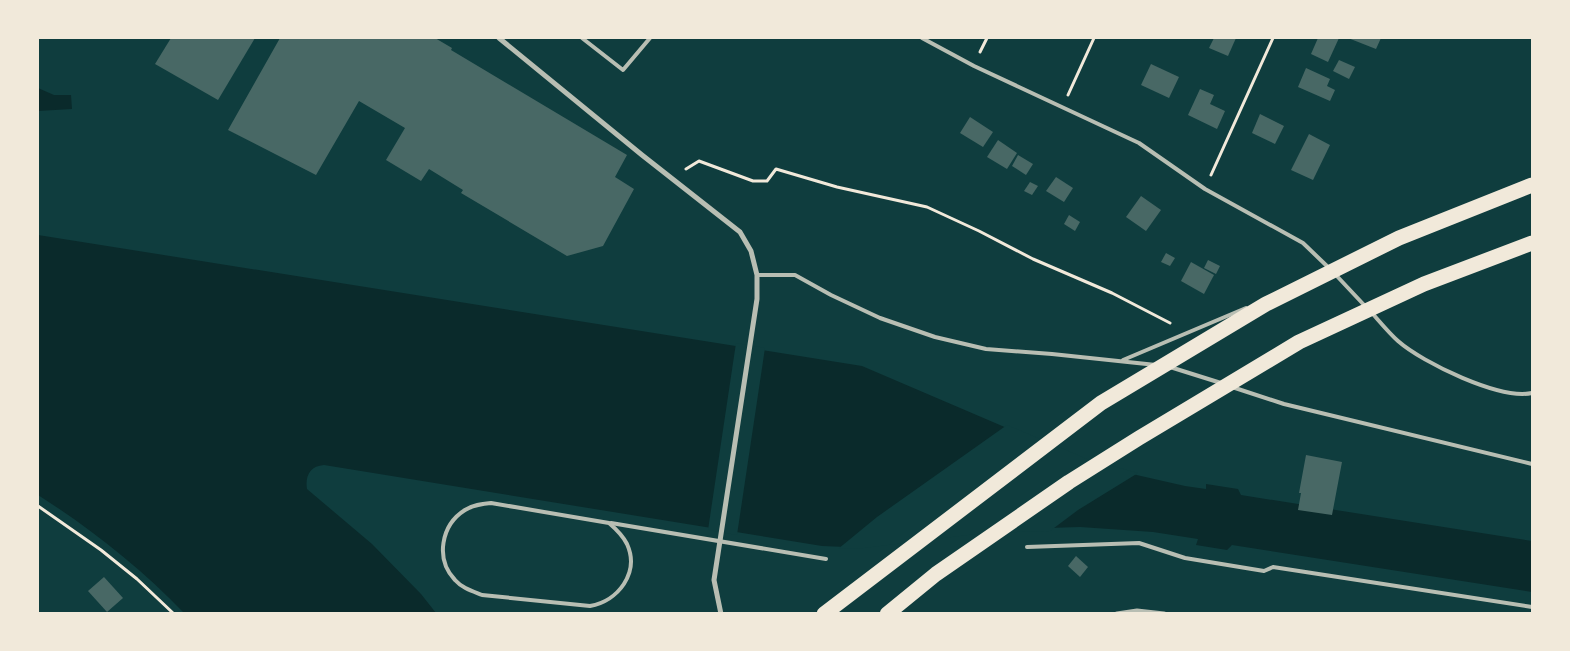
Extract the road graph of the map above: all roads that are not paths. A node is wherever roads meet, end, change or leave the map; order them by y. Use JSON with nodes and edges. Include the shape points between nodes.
{"nodes":[{"id":1,"x":499,"y":38,"type":"edge"},
{"id":2,"x":582,"y":38,"type":"edge"},
{"id":3,"x":650,"y":38,"type":"edge"},
{"id":4,"x":922,"y":38,"type":"edge"},
{"id":5,"x":1532,"y":185,"type":"edge"},
{"id":6,"x":1532,"y":243,"type":"edge"},
{"id":7,"x":1332,"y":272,"type":"junction"},
{"id":8,"x":757,"y":275,"type":"junction"},
{"id":9,"x":1121,"y":360,"type":"junction"},
{"id":10,"x":1532,"y":392,"type":"edge"},
{"id":11,"x":1532,"y":464,"type":"edge"},
{"id":12,"x":610,"y":523,"type":"junction"},
{"id":13,"x":1027,"y":547,"type":"dead end"},
{"id":14,"x":826,"y":559,"type":"dead end"},
{"id":15,"x":1532,"y":607,"type":"edge"},
{"id":16,"x":721,"y":614,"type":"edge"},
{"id":17,"x":824,"y":614,"type":"edge"},
{"id":18,"x":887,"y":614,"type":"edge"},
{"id":19,"x":1117,"y":614,"type":"edge"},
{"id":20,"x":1164,"y":614,"type":"edge"}],
"edges":[{"from":1,"to":8,"type":"street","via":[[740,232],[751,251]]},
{"from":2,"to":3,"type":"lane","via":[[623,70]]},
{"from":4,"to":7,"type":"lane","via":[[974,66],[1139,143],[1205,189],[1303,242]]},
{"from":5,"to":17,"type":"highway","via":[[1399,238],[1266,304],[1101,403]]},
{"from":6,"to":18,"type":"highway","via":[[1424,284],[1299,342],[1069,482],[936,574]]},
{"from":7,"to":9,"type":"lane"},
{"from":7,"to":10,"type":"lane","via":[[1399,342],[1442,369],[1486,387],[1526,394]]},
{"from":8,"to":9,"type":"lane","via":[[795,275],[880,318],[935,337],[986,349]]},
{"from":8,"to":16,"type":"street","via":[[754,323],[714,580]]},
{"from":9,"to":11,"type":"lane","via":[[1166,366],[1284,404]]},
{"from":12,"to":12,"type":"lane","via":[[627,545],[630,570],[621,590],[599,605],[467,590],[455,580],[444,559],[444,536],[449,525],[461,512],[477,504],[491,503]]},
{"from":12,"to":14,"type":"lane"},
{"from":13,"to":15,"type":"lane","via":[[1140,543],[1185,558],[1264,571],[1273,567]]},
{"from":19,"to":20,"type":"street","via":[[1137,610]]}]}
